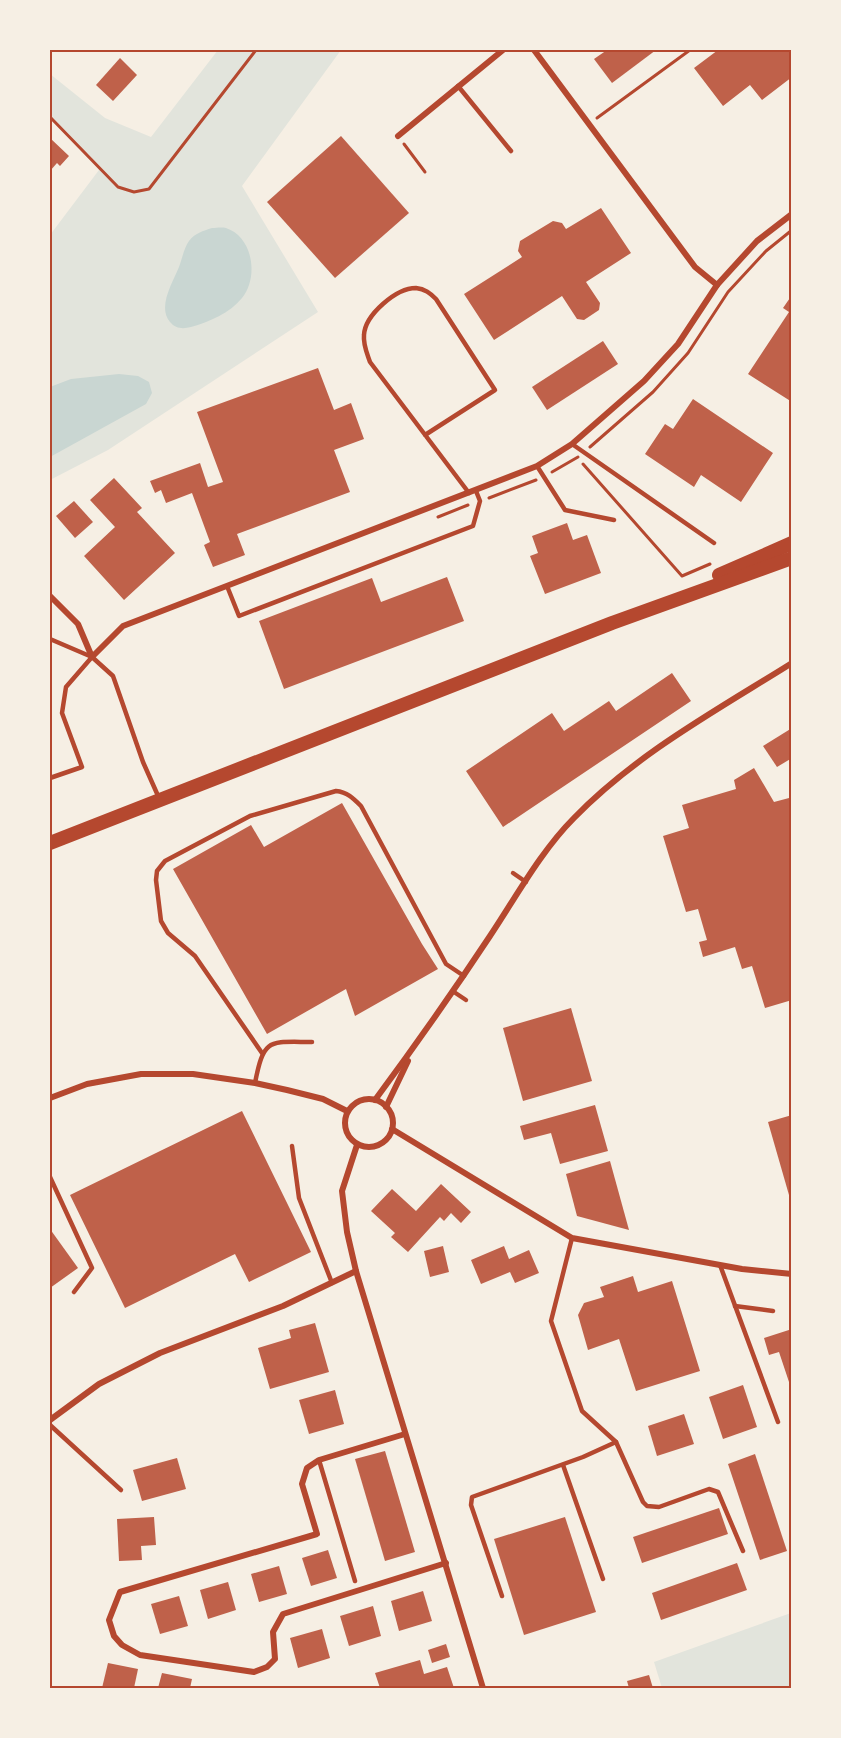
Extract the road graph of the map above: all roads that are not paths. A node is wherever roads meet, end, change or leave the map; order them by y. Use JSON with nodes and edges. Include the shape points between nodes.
{"nodes":[{"id":1,"x":503,"y":50,"type":"edge"},
{"id":2,"x":534,"y":50,"type":"edge"},
{"id":3,"x":458,"y":86,"type":"junction"},
{"id":4,"x":398,"y":136,"type":"road end"},
{"id":5,"x":511,"y":151,"type":"dead end"},
{"id":6,"x":792,"y":214,"type":"edge"},
{"id":7,"x":717,"y":285,"type":"junction"},
{"id":8,"x":425,"y":435,"type":"junction"},
{"id":9,"x":572,"y":444,"type":"junction"},
{"id":10,"x":537,"y":466,"type":"junction"},
{"id":11,"x":472,"y":492,"type":"junction"},
{"id":12,"x":614,"y":520,"type":"dead end"},
{"id":13,"x":714,"y":543,"type":"dead end"},
{"id":14,"x":792,"y":543,"type":"edge"},
{"id":15,"x":792,"y":558,"type":"edge"},
{"id":16,"x":227,"y":586,"type":"junction"},
{"id":17,"x":50,"y":596,"type":"edge"},
{"id":18,"x":612,"y":623,"type":"junction"},
{"id":19,"x":50,"y":639,"type":"edge"},
{"id":20,"x":92,"y":657,"type":"junction"},
{"id":21,"x":792,"y":663,"type":"edge"},
{"id":22,"x":50,"y":778,"type":"edge"},
{"id":23,"x":160,"y":800,"type":"junction"},
{"id":24,"x":50,"y":843,"type":"edge"},
{"id":25,"x":513,"y":873,"type":"dead end"},
{"id":26,"x":526,"y":882,"type":"junction"},
{"id":27,"x":464,"y":976,"type":"junction"},
{"id":28,"x":454,"y":992,"type":"junction"},
{"id":29,"x":466,"y":1000,"type":"dead end"},
{"id":30,"x":312,"y":1042,"type":"dead end"},
{"id":31,"x":414,"y":1048,"type":"junction"},
{"id":32,"x":262,"y":1053,"type":"junction"},
{"id":33,"x":255,"y":1083,"type":"junction"},
{"id":34,"x":50,"y":1098,"type":"edge"},
{"id":35,"x":375,"y":1100,"type":"junction"},
{"id":36,"x":386,"y":1107,"type":"junction"},
{"id":37,"x":347,"y":1111,"type":"junction"},
{"id":38,"x":392,"y":1130,"type":"junction"},
{"id":39,"x":357,"y":1145,"type":"junction"},
{"id":40,"x":292,"y":1146,"type":"dead end"},
{"id":41,"x":50,"y":1177,"type":"edge"},
{"id":42,"x":572,"y":1238,"type":"junction"},
{"id":43,"x":720,"y":1265,"type":"junction"},
{"id":44,"x":356,"y":1271,"type":"junction"},
{"id":45,"x":792,"y":1274,"type":"edge"},
{"id":46,"x":332,"y":1283,"type":"junction"},
{"id":47,"x":75,"y":1292,"type":"dead end"},
{"id":48,"x":735,"y":1306,"type":"junction"},
{"id":49,"x":773,"y":1311,"type":"dead end"},
{"id":50,"x":50,"y":1420,"type":"edge"},
{"id":51,"x":778,"y":1422,"type":"dead end"},
{"id":52,"x":50,"y":1425,"type":"edge"},
{"id":53,"x":405,"y":1434,"type":"junction"},
{"id":54,"x":616,"y":1442,"type":"junction"},
{"id":55,"x":319,"y":1460,"type":"junction"},
{"id":56,"x":563,"y":1465,"type":"junction"},
{"id":57,"x":121,"y":1490,"type":"dead end"},
{"id":58,"x":743,"y":1551,"type":"dead end"},
{"id":59,"x":446,"y":1563,"type":"junction"},
{"id":60,"x":603,"y":1579,"type":"dead end"},
{"id":61,"x":355,"y":1581,"type":"dead end"},
{"id":62,"x":502,"y":1596,"type":"dead end"},
{"id":63,"x":483,"y":1689,"type":"edge"}],
"edges":[{"from":1,"to":3,"type":"street"},
{"from":2,"to":7,"type":"street","via":[[695,267]]},
{"from":3,"to":4,"type":"street"},
{"from":3,"to":5,"type":"lane"},
{"from":6,"to":7,"type":"street","via":[[757,242]]},
{"from":7,"to":9,"type":"street","via":[[672,351]]},
{"from":8,"to":8,"type":"lane","via":[[370,362],[363,334],[377,308],[415,288],[426,290],[436,299],[495,390]]},
{"from":8,"to":11,"type":"lane"},
{"from":9,"to":10,"type":"street"},
{"from":9,"to":13,"type":"lane"},
{"from":10,"to":11,"type":"street"},
{"from":10,"to":12,"type":"lane","via":[[565,510]]},
{"from":11,"to":16,"type":"street"},
{"from":11,"to":16,"type":"lane","via":[[480,501],[473,526],[238,616]]},
{"from":14,"to":18,"type":"main road"},
{"from":15,"to":18,"type":"main road"},
{"from":16,"to":20,"type":"street","via":[[123,626]]},
{"from":17,"to":20,"type":"street","via":[[78,624]]},
{"from":18,"to":23,"type":"main road"},
{"from":19,"to":20,"type":"lane"},
{"from":20,"to":22,"type":"lane","via":[[66,687],[62,713],[82,767]]},
{"from":20,"to":23,"type":"lane","via":[[113,676]]},
{"from":21,"to":26,"type":"street","via":[[617,778],[572,819]]},
{"from":23,"to":24,"type":"main road"},
{"from":25,"to":26,"type":"lane"},
{"from":26,"to":27,"type":"street"},
{"from":27,"to":28,"type":"street"},
{"from":27,"to":32,"type":"lane","via":[[446,964],[361,806],[353,798],[336,791],[250,816],[165,861],[156,871],[156,880],[161,921],[168,933],[195,956]]},
{"from":28,"to":29,"type":"lane"},
{"from":28,"to":31,"type":"street"},
{"from":30,"to":32,"type":"lane","via":[[279,1042]]},
{"from":31,"to":35,"type":"street"},
{"from":31,"to":36,"type":"street"},
{"from":32,"to":33,"type":"lane"},
{"from":33,"to":34,"type":"street","via":[[193,1074],[141,1074],[87,1084]]},
{"from":33,"to":37,"type":"street","via":[[323,1099]]},
{"from":35,"to":36,"type":"street"},
{"from":35,"to":37,"type":"street","via":[[359,1101]]},
{"from":36,"to":38,"type":"street","via":[[391,1113]]},
{"from":37,"to":39,"type":"street","via":[[346,1134]]},
{"from":38,"to":39,"type":"street","via":[[378,1146]]},
{"from":38,"to":42,"type":"street"},
{"from":39,"to":44,"type":"street","via":[[342,1191]]},
{"from":40,"to":46,"type":"lane","via":[[298,1198]]},
{"from":41,"to":47,"type":"lane","via":[[92,1268]]},
{"from":42,"to":43,"type":"street"},
{"from":42,"to":54,"type":"lane","via":[[551,1321],[582,1411]]},
{"from":43,"to":45,"type":"street"},
{"from":43,"to":48,"type":"lane"},
{"from":44,"to":46,"type":"street"},
{"from":44,"to":53,"type":"street"},
{"from":46,"to":50,"type":"street","via":[[160,1353],[99,1384]]},
{"from":48,"to":49,"type":"lane"},
{"from":48,"to":51,"type":"lane"},
{"from":52,"to":57,"type":"lane"},
{"from":53,"to":55,"type":"street"},
{"from":53,"to":59,"type":"street"},
{"from":54,"to":56,"type":"lane"},
{"from":54,"to":58,"type":"lane","via":[[647,1506],[659,1507],[710,1489],[718,1492]]},
{"from":55,"to":59,"type":"street","via":[[307,1468],[302,1484],[317,1534],[120,1592],[110,1620],[114,1636],[122,1645],[140,1654],[254,1672],[274,1659],[273,1632],[283,1614]]},
{"from":55,"to":61,"type":"lane"},
{"from":56,"to":60,"type":"lane"},
{"from":56,"to":62,"type":"lane","via":[[472,1497],[471,1505]]},
{"from":59,"to":63,"type":"street"}]}
